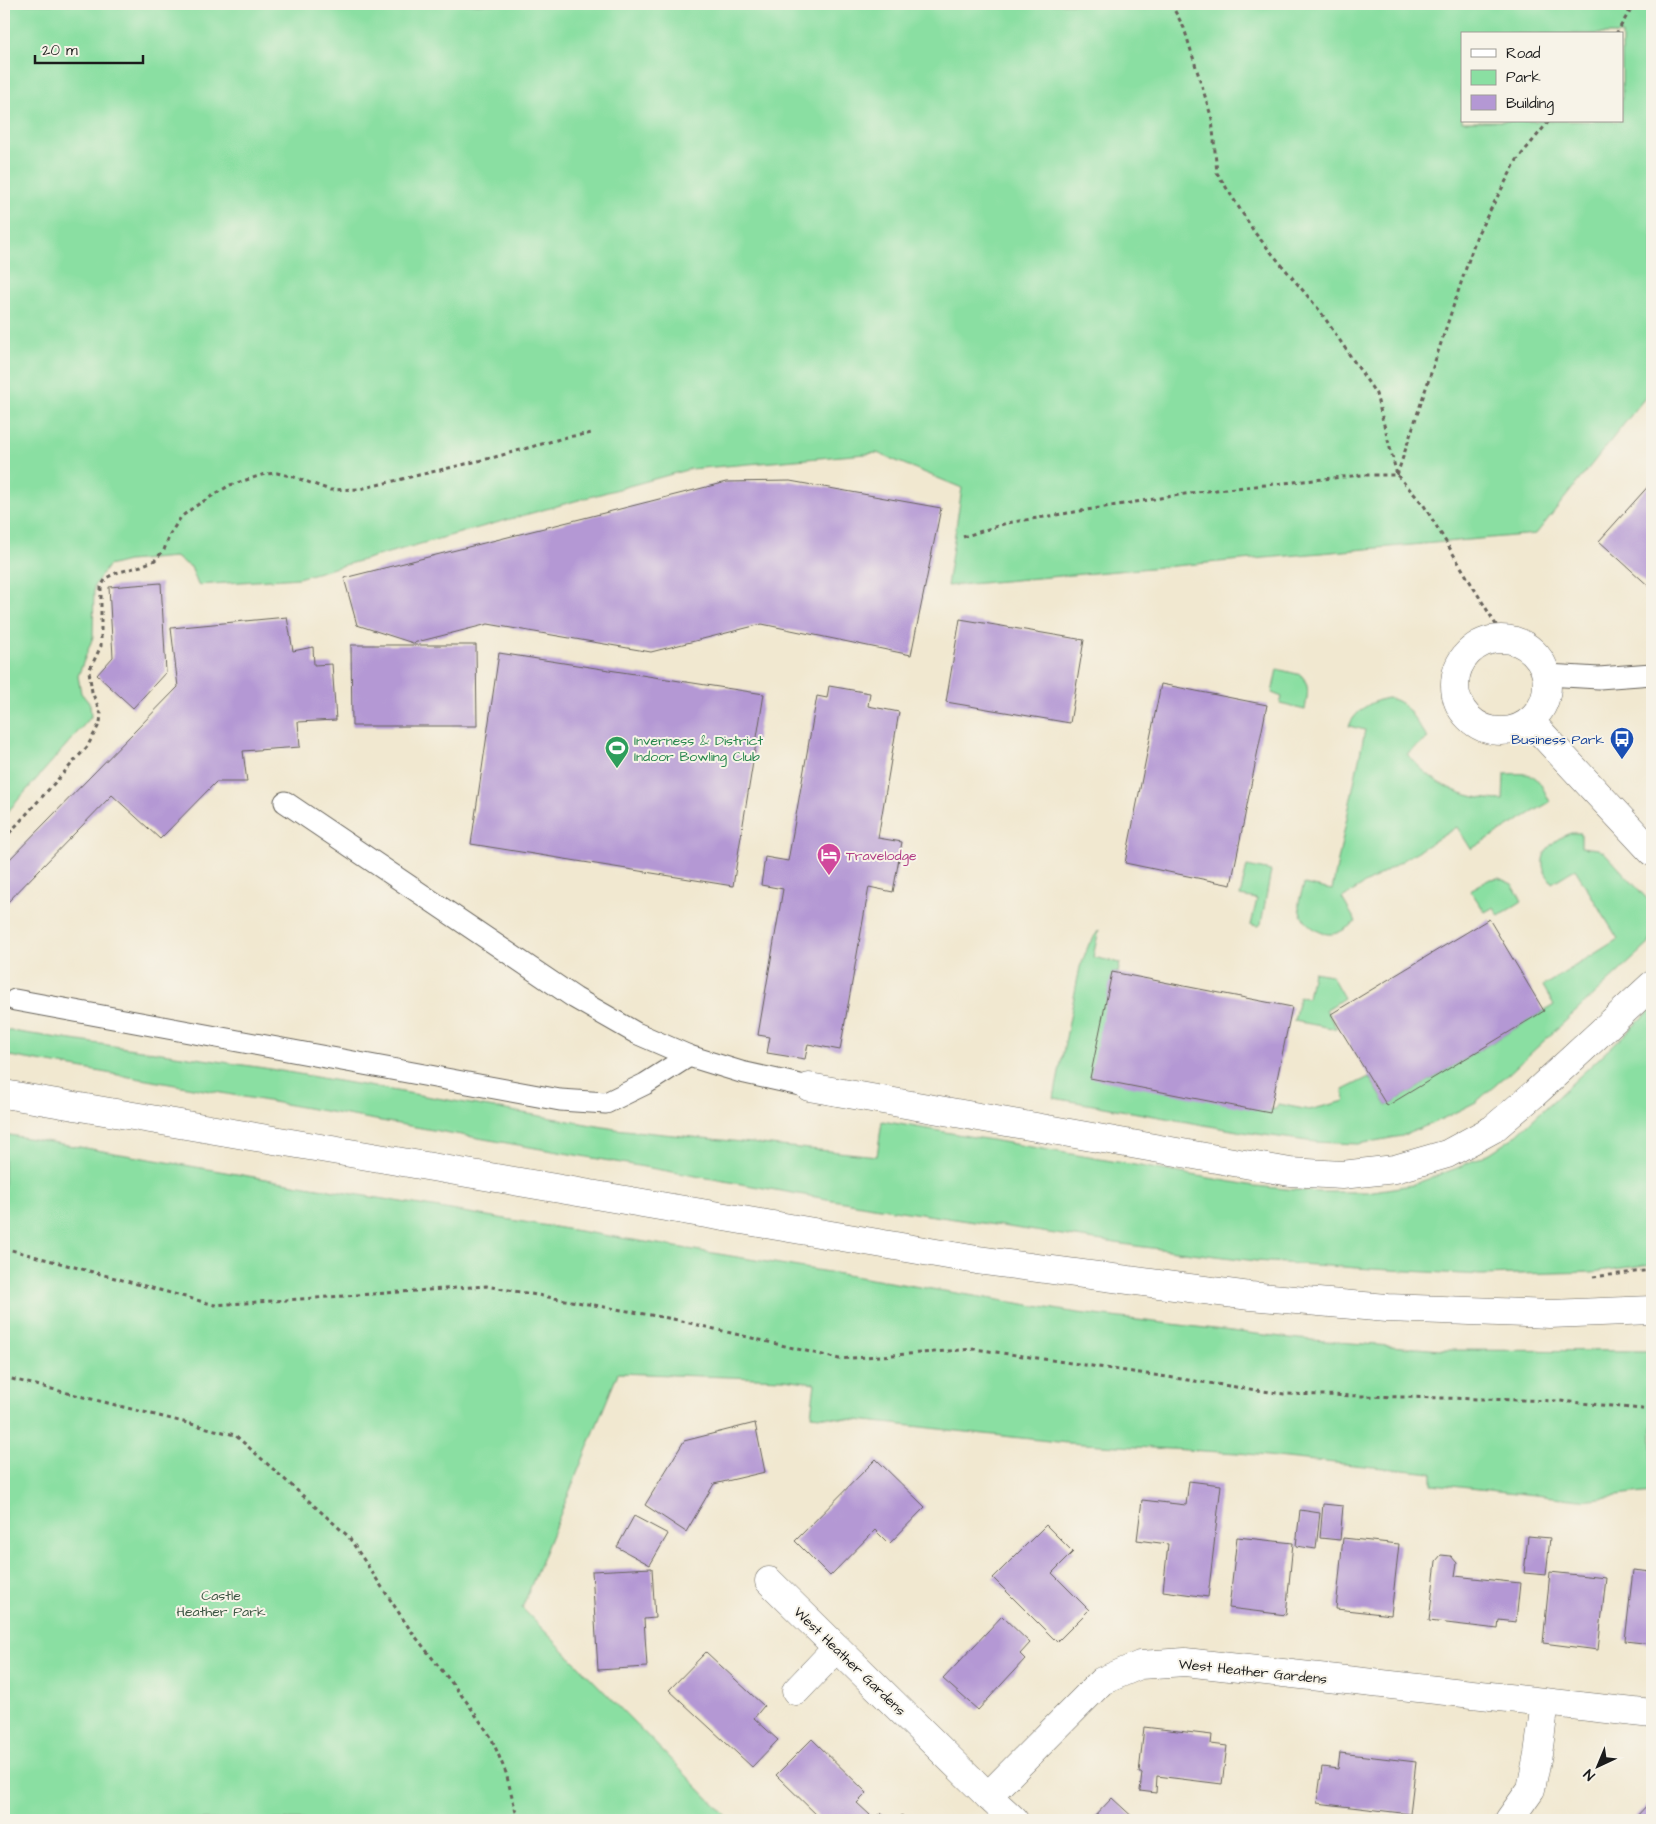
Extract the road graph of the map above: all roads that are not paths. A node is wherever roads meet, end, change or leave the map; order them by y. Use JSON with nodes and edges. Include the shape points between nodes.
{"nodes":[{"id":1,"x":1652,"y":674,"type":"edge"},
{"id":2,"x":1547,"y":675,"type":"junction"},
{"id":3,"x":1530,"y":721,"type":"junction"},
{"id":4,"x":285,"y":802,"type":"dead end"},
{"id":5,"x":1652,"y":851,"type":"edge"},
{"id":6,"x":1652,"y":985,"type":"edge"},
{"id":7,"x":15,"y":1000,"type":"dead end"},
{"id":8,"x":689,"y":1056,"type":"junction"},
{"id":9,"x":809,"y":1087,"type":"joint"},
{"id":10,"x":4,"y":1094,"type":"edge"},
{"id":11,"x":1652,"y":1310,"type":"edge"},
{"id":12,"x":769,"y":1581,"type":"dead end"},
{"id":13,"x":837,"y":1648,"type":"junction"},
{"id":14,"x":796,"y":1691,"type":"dead end"},
{"id":15,"x":1544,"y":1703,"type":"junction"},
{"id":16,"x":1652,"y":1714,"type":"edge"},
{"id":17,"x":988,"y":1796,"type":"junction"},
{"id":18,"x":1014,"y":1820,"type":"edge"},
{"id":19,"x":1509,"y":1820,"type":"edge"}],
"edges":[{"from":1,"to":2,"type":"lane","via":[[1599,678]]},
{"from":2,"to":3,"type":"street","via":[[1544,701]]},
{"from":2,"to":3,"type":"street","via":[[1532,650],[1504,638],[1489,639],[1476,645],[1457,668],[1456,698],[1463,712],[1474,722],[1487,729],[1502,731]]},
{"from":3,"to":5,"type":"street"},
{"from":4,"to":8,"type":"lane","via":[[575,998],[636,1033]]},
{"from":6,"to":9,"type":"street","via":[[1493,1129],[1447,1154],[1395,1169],[1342,1176],[1290,1172]]},
{"from":7,"to":8,"type":"lane","via":[[560,1100],[606,1103],[645,1084]]},
{"from":8,"to":9,"type":"lane"},
{"from":10,"to":11,"type":"street","via":[[977,1260],[1240,1295],[1387,1308],[1550,1314]]},
{"from":12,"to":13,"type":"street","name":"West Heather Gardens"},
{"from":13,"to":14,"type":"street"},
{"from":13,"to":17,"type":"street","name":"West Heather Gardens"},
{"from":15,"to":16,"type":"street","name":"West Heather Gardens"},
{"from":15,"to":17,"type":"street","name":"West Heather Gardens","via":[[1185,1662],[1140,1665],[1102,1681]]},
{"from":15,"to":19,"type":"street","via":[[1531,1789]]},
{"from":17,"to":18,"type":"street"}]}
